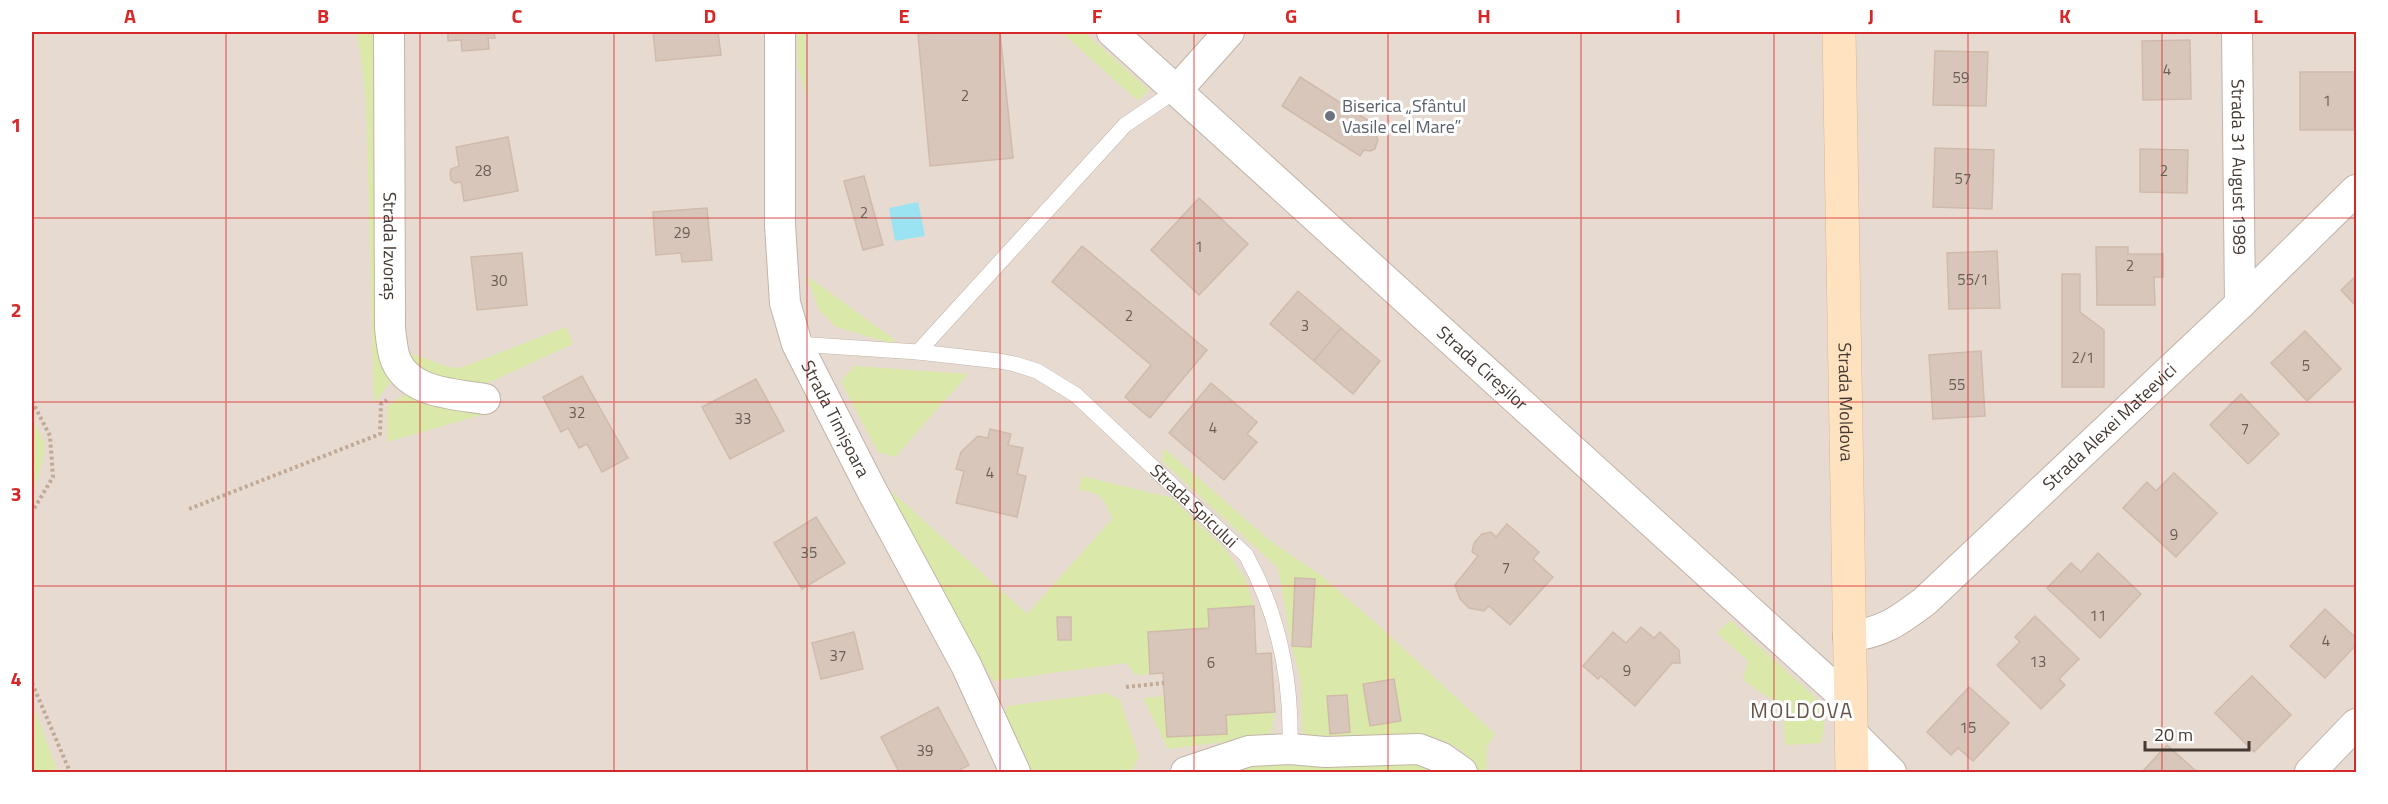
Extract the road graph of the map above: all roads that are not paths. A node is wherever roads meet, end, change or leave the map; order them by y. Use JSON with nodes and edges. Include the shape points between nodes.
{"nodes":[{"id":1,"x":389,"y":32,"type":"edge"},
{"id":2,"x":780,"y":32,"type":"edge"},
{"id":3,"x":1112,"y":32,"type":"edge"},
{"id":4,"x":1229,"y":32,"type":"edge"},
{"id":5,"x":1839,"y":32,"type":"edge"},
{"id":6,"x":2238,"y":32,"type":"edge"},
{"id":7,"x":1178,"y":89,"type":"junction"},
{"id":8,"x":2356,"y":190,"type":"edge"},
{"id":9,"x":2240,"y":304,"type":"junction"},
{"id":10,"x":797,"y":344,"type":"junction"},
{"id":11,"x":918,"y":352,"type":"junction"},
{"id":12,"x":484,"y":399,"type":"dead end"},
{"id":13,"x":1848,"y":637,"type":"junction"},
{"id":14,"x":1851,"y":718,"type":"junction"},
{"id":15,"x":2356,"y":724,"type":"edge"},
{"id":16,"x":1290,"y":749,"type":"junction"},
{"id":17,"x":1015,"y":772,"type":"edge"},
{"id":18,"x":1186,"y":772,"type":"edge"},
{"id":19,"x":1462,"y":772,"type":"edge"},
{"id":20,"x":1852,"y":772,"type":"edge"},
{"id":21,"x":1891,"y":772,"type":"edge"},
{"id":22,"x":2310,"y":772,"type":"edge"}],
"edges":[{"from":1,"to":12,"type":"street","name":"Strada Izvoraș","via":[[390,328],[394,357],[416,384]]},
{"from":2,"to":10,"type":"street","name":"Strada Timișoara","via":[[780,225],[785,303]]},
{"from":3,"to":7,"type":"street","name":"Strada Cireșilor"},
{"from":4,"to":7,"type":"street"},
{"from":5,"to":13,"type":"street","name":"Strada Moldova"},
{"from":6,"to":9,"type":"street","name":"Strada 31 August 1989"},
{"from":7,"to":11,"type":"lane","via":[[1125,125]]},
{"from":7,"to":14,"type":"street","name":"Strada Cireșilor"},
{"from":8,"to":9,"type":"street","name":"Strada Alexei Mateevici"},
{"from":9,"to":13,"type":"street","name":"Strada Alexei Mateevici","via":[[1925,601],[1896,623],[1873,633]]},
{"from":10,"to":11,"type":"lane","name":"Strada Spicului"},
{"from":10,"to":17,"type":"street","name":"Strada Timișoara","via":[[966,665]]},
{"from":11,"to":16,"type":"lane","name":"Strada Spicului","via":[[1015,364],[1057,382],[1076,395],[1245,555],[1263,586],[1281,644],[1291,721]]},
{"from":13,"to":14,"type":"street","name":"Strada Moldova"},
{"from":14,"to":20,"type":"street","name":"Strada Moldova"},
{"from":14,"to":21,"type":"street","name":"Strada Cireșilor"},
{"from":15,"to":22,"type":"street"},
{"from":16,"to":18,"type":"street","via":[[1249,751]]},
{"from":16,"to":19,"type":"street","via":[[1419,749]]}]}
